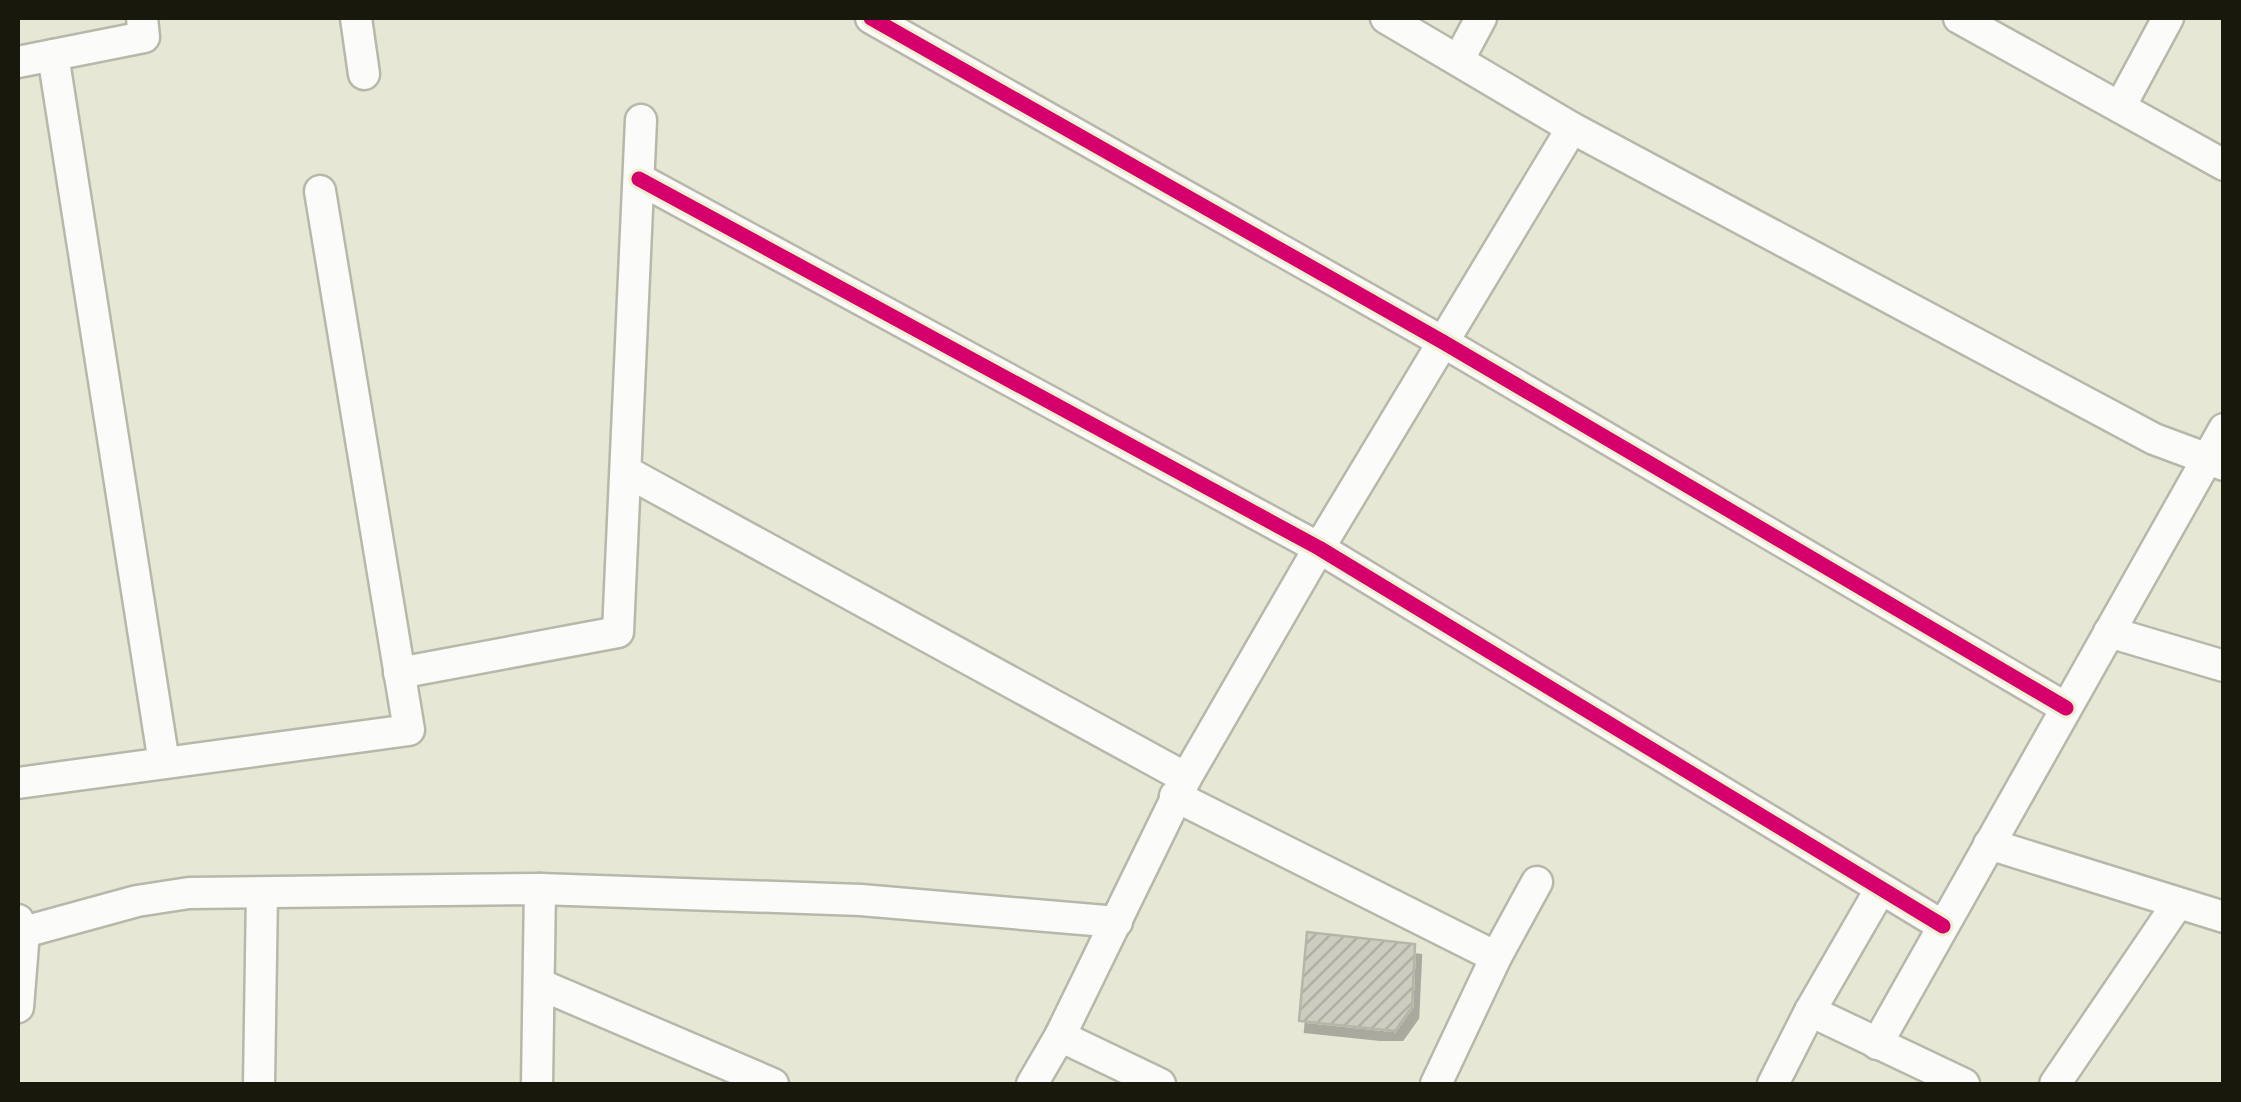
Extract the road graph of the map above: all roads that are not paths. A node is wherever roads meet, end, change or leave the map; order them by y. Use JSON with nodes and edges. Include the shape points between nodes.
{"nodes":[{"id":1,"x":142,"y":18,"type":"edge"},
{"id":2,"x":356,"y":18,"type":"edge"},
{"id":3,"x":871,"y":18,"type":"edge"},
{"id":4,"x":1386,"y":18,"type":"edge"},
{"id":5,"x":1480,"y":18,"type":"edge"},
{"id":6,"x":1959,"y":18,"type":"edge"},
{"id":7,"x":2168,"y":18,"type":"edge"},
{"id":8,"x":53,"y":55,"type":"junction"},
{"id":9,"x":1459,"y":59,"type":"junction"},
{"id":10,"x":18,"y":62,"type":"edge"},
{"id":11,"x":364,"y":74,"type":"dead end"},
{"id":12,"x":2120,"y":107,"type":"junction"},
{"id":13,"x":641,"y":120,"type":"dead end"},
{"id":14,"x":1572,"y":128,"type":"junction"},
{"id":15,"x":2224,"y":165,"type":"edge"},
{"id":16,"x":639,"y":180,"type":"junction"},
{"id":17,"x":320,"y":191,"type":"dead end"},
{"id":18,"x":1443,"y":342,"type":"junction"},
{"id":19,"x":2224,"y":429,"type":"edge"},
{"id":20,"x":2215,"y":462,"type":"edge"},
{"id":21,"x":627,"y":472,"type":"junction"},
{"id":22,"x":1319,"y":548,"type":"junction"},
{"id":23,"x":2109,"y":632,"type":"junction"},
{"id":24,"x":2224,"y":666,"type":"edge"},
{"id":25,"x":400,"y":673,"type":"junction"},
{"id":26,"x":2066,"y":708,"type":"junction"},
{"id":27,"x":164,"y":763,"type":"junction"},
{"id":28,"x":18,"y":783,"type":"edge"},
{"id":29,"x":1180,"y":787,"type":"junction"},
{"id":30,"x":1990,"y":844,"type":"junction"},
{"id":31,"x":1537,"y":882,"type":"dead end"},
{"id":32,"x":540,"y":890,"type":"junction"},
{"id":33,"x":1880,"y":890,"type":"junction"},
{"id":34,"x":262,"y":892,"type":"junction"},
{"id":35,"x":2178,"y":903,"type":"junction"},
{"id":36,"x":2224,"y":917,"type":"edge"},
{"id":37,"x":1117,"y":922,"type":"junction"},
{"id":38,"x":21,"y":926,"type":"edge"},
{"id":39,"x":1943,"y":926,"type":"junction"},
{"id":40,"x":1496,"y":956,"type":"junction"},
{"id":41,"x":539,"y":984,"type":"junction"},
{"id":42,"x":18,"y":1007,"type":"edge"},
{"id":43,"x":1810,"y":1011,"type":"junction"},
{"id":44,"x":1060,"y":1036,"type":"junction"},
{"id":45,"x":1877,"y":1044,"type":"junction"},
{"id":46,"x":258,"y":1084,"type":"edge"},
{"id":47,"x":537,"y":1084,"type":"edge"},
{"id":48,"x":774,"y":1084,"type":"edge"},
{"id":49,"x":1032,"y":1084,"type":"edge"},
{"id":50,"x":1160,"y":1084,"type":"edge"},
{"id":51,"x":1436,"y":1084,"type":"edge"},
{"id":52,"x":1772,"y":1084,"type":"edge"},
{"id":53,"x":1964,"y":1084,"type":"edge"},
{"id":54,"x":2054,"y":1084,"type":"edge"}],
"edges":[{"from":1,"to":8,"type":"street","via":[[144,37]]},
{"from":2,"to":11,"type":"street"},
{"from":3,"to":18,"type":"street"},
{"from":4,"to":9,"type":"street"},
{"from":5,"to":9,"type":"street"},
{"from":6,"to":12,"type":"street"},
{"from":7,"to":12,"type":"street"},
{"from":8,"to":10,"type":"street"},
{"from":8,"to":27,"type":"street"},
{"from":9,"to":14,"type":"street"},
{"from":12,"to":15,"type":"street"},
{"from":13,"to":16,"type":"street"},
{"from":14,"to":18,"type":"street"},
{"from":14,"to":20,"type":"street","via":[[2154,439]]},
{"from":16,"to":21,"type":"street"},
{"from":16,"to":22,"type":"street"},
{"from":17,"to":25,"type":"street"},
{"from":18,"to":22,"type":"street"},
{"from":18,"to":26,"type":"street"},
{"from":19,"to":20,"type":"street"},
{"from":20,"to":23,"type":"street"},
{"from":21,"to":25,"type":"street","via":[[618,632]]},
{"from":21,"to":29,"type":"street"},
{"from":22,"to":29,"type":"street"},
{"from":22,"to":33,"type":"street"},
{"from":23,"to":24,"type":"street"},
{"from":23,"to":26,"type":"street"},
{"from":25,"to":27,"type":"street","via":[[409,730]]},
{"from":26,"to":30,"type":"street"},
{"from":27,"to":28,"type":"street"},
{"from":29,"to":37,"type":"street"},
{"from":29,"to":40,"type":"street"},
{"from":30,"to":35,"type":"street"},
{"from":30,"to":39,"type":"street"},
{"from":31,"to":40,"type":"street"},
{"from":32,"to":34,"type":"street"},
{"from":32,"to":37,"type":"street","via":[[861,900]]},
{"from":32,"to":41,"type":"street"},
{"from":33,"to":39,"type":"street"},
{"from":33,"to":43,"type":"street"},
{"from":34,"to":38,"type":"street","via":[[189,893]]},
{"from":34,"to":46,"type":"street"},
{"from":35,"to":36,"type":"street"},
{"from":35,"to":54,"type":"street"},
{"from":37,"to":44,"type":"street"},
{"from":38,"to":42,"type":"street"},
{"from":39,"to":45,"type":"street"},
{"from":40,"to":51,"type":"street"},
{"from":41,"to":47,"type":"street"},
{"from":41,"to":48,"type":"street"},
{"from":43,"to":45,"type":"street"},
{"from":43,"to":52,"type":"street"},
{"from":44,"to":49,"type":"street"},
{"from":44,"to":50,"type":"street"},
{"from":45,"to":53,"type":"street"}]}
